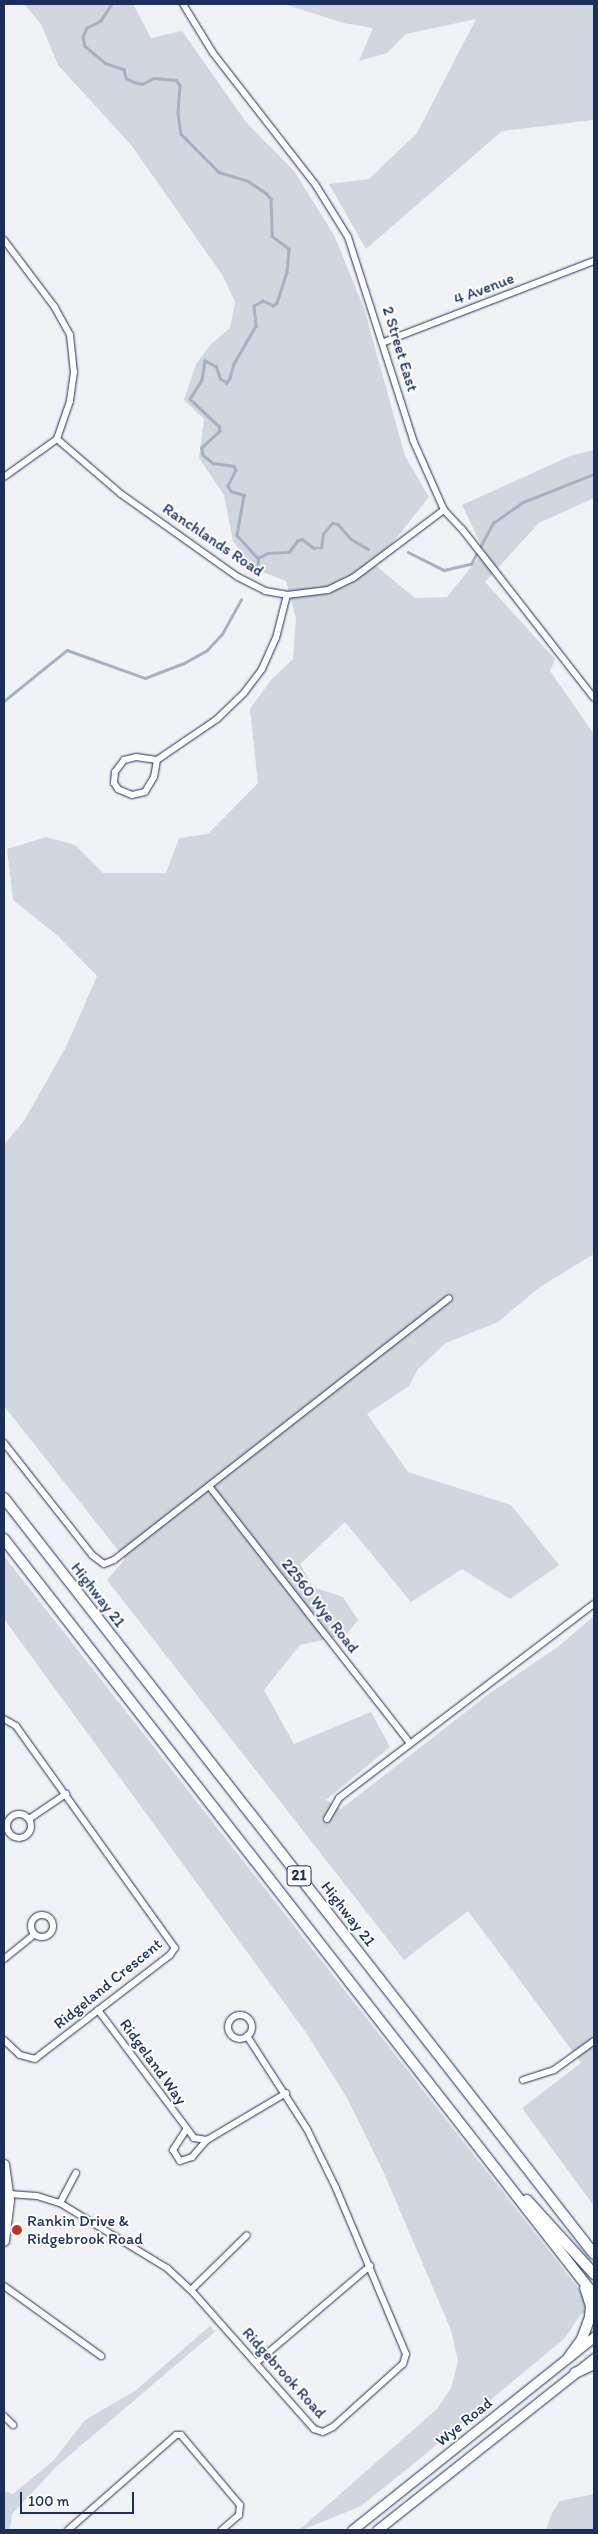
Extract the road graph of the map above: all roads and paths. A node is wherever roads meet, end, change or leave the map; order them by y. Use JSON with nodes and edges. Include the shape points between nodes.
{"nodes":[{"id":1,"x":183,"y":4,"type":"edge"},
{"id":2,"x":4,"y":240,"type":"edge"},
{"id":3,"x":594,"y":261,"type":"edge"},
{"id":4,"x":384,"y":342,"type":"junction"},
{"id":5,"x":57,"y":438,"type":"junction"},
{"id":6,"x":4,"y":477,"type":"edge"},
{"id":7,"x":444,"y":510,"type":"junction"},
{"id":8,"x":287,"y":595,"type":"junction"},
{"id":9,"x":594,"y":698,"type":"edge"},
{"id":10,"x":157,"y":760,"type":"junction"},
{"id":11,"x":449,"y":1298,"type":"dead end"},
{"id":12,"x":4,"y":1443,"type":"edge"},
{"id":13,"x":209,"y":1486,"type":"junction"},
{"id":14,"x":4,"y":1498,"type":"edge"},
{"id":15,"x":4,"y":1539,"type":"edge"},
{"id":16,"x":594,"y":1606,"type":"edge"},
{"id":17,"x":4,"y":1719,"type":"edge"},
{"id":18,"x":410,"y":1743,"type":"junction"},
{"id":19,"x":66,"y":1794,"type":"junction"},
{"id":20,"x":29,"y":1819,"type":"dead end"},
{"id":21,"x":327,"y":1819,"type":"dead end"},
{"id":22,"x":34,"y":1935,"type":"dead end"},
{"id":23,"x":4,"y":1959,"type":"edge"},
{"id":24,"x":98,"y":2010,"type":"junction"},
{"id":25,"x":247,"y":2036,"type":"dead end"},
{"id":26,"x":4,"y":2040,"type":"edge"},
{"id":27,"x":594,"y":2040,"type":"edge"},
{"id":28,"x":523,"y":2080,"type":"dead end"},
{"id":29,"x":286,"y":2093,"type":"junction"},
{"id":30,"x":186,"y":2130,"type":"junction"},
{"id":31,"x":207,"y":2140,"type":"junction"},
{"id":32,"x":4,"y":2164,"type":"edge"},
{"id":33,"x":76,"y":2173,"type":"dead end"},
{"id":34,"x":505,"y":2182,"type":"junction"},
{"id":35,"x":9,"y":2194,"type":"junction"},
{"id":36,"x":60,"y":2204,"type":"junction"},
{"id":37,"x":247,"y":2235,"type":"dead end"},
{"id":38,"x":4,"y":2242,"type":"edge"},
{"id":39,"x":594,"y":2254,"type":"edge"},
{"id":40,"x":370,"y":2266,"type":"junction"},
{"id":41,"x":594,"y":2274,"type":"edge"},
{"id":42,"x":582,"y":2280,"type":"junction"},
{"id":43,"x":4,"y":2286,"type":"edge"},
{"id":44,"x":191,"y":2290,"type":"junction"},
{"id":45,"x":594,"y":2295,"type":"edge"},
{"id":46,"x":594,"y":2337,"type":"edge"},
{"id":47,"x":102,"y":2356,"type":"dead end"},
{"id":48,"x":569,"y":2357,"type":"junction"},
{"id":49,"x":594,"y":2358,"type":"edge"},
{"id":50,"x":256,"y":2363,"type":"junction"},
{"id":51,"x":594,"y":2364,"type":"edge"},
{"id":52,"x":576,"y":2373,"type":"junction"},
{"id":53,"x":4,"y":2416,"type":"edge"},
{"id":54,"x":13,"y":2425,"type":"dead end"},
{"id":55,"x":68,"y":2530,"type":"edge"},
{"id":56,"x":222,"y":2530,"type":"edge"},
{"id":57,"x":352,"y":2530,"type":"edge"},
{"id":58,"x":377,"y":2530,"type":"edge"}],
"edges":[{"from":1,"to":4,"type":"street","name":"2 Street East","via":[[228,75],[335,214],[355,253]]},
{"from":2,"to":5,"type":"street","via":[[54,306],[70,335],[74,372],[70,402]]},
{"from":3,"to":4,"type":"street","name":"4 Avenue"},
{"from":4,"to":7,"type":"street","name":"2 Street East","via":[[413,440]]},
{"from":5,"to":6,"type":"street"},
{"from":5,"to":8,"type":"street","name":"Ranchlands Road","via":[[122,494],[238,577],[266,591]]},
{"from":7,"to":8,"type":"street","name":"Ranchlands Road","via":[[353,578],[328,590]]},
{"from":7,"to":9,"type":"street","name":"2 Street East"},
{"from":8,"to":10,"type":"street","via":[[276,638],[262,669],[244,694],[217,719]]},
{"from":10,"to":10,"type":"street","via":[[136,757],[124,760],[115,772],[114,782],[118,789],[132,795],[145,792],[154,777]]},
{"from":11,"to":13,"type":"street"},
{"from":12,"to":13,"type":"street","via":[[92,1555],[104,1564],[114,1560]]},
{"from":13,"to":18,"type":"street","name":"22560 Wye Road"},
{"from":14,"to":39,"type":"main road","name":"Highway 21","number":"21"},
{"from":15,"to":34,"type":"main road","number":"21"},
{"from":16,"to":18,"type":"street"},
{"from":17,"to":19,"type":"street","name":"Ridgeland Crescent","via":[[16,1726]]},
{"from":18,"to":21,"type":"street","via":[[339,1798]]},
{"from":19,"to":20,"type":"street"},
{"from":19,"to":24,"type":"street","name":"Ridgeland Crescent","via":[[174,1943],[170,1955]]},
{"from":22,"to":23,"type":"street"},
{"from":24,"to":26,"type":"street","name":"Ridgeland Crescent","via":[[35,2060],[20,2055]]},
{"from":24,"to":30,"type":"street","name":"Ridgeland Way"},
{"from":25,"to":29,"type":"street","name":"Ridgebrook Road"},
{"from":27,"to":28,"type":"street","via":[[554,2070]]},
{"from":29,"to":31,"type":"street","name":"Ridgeland Way"},
{"from":29,"to":40,"type":"street","name":"Ridgebrook Road","via":[[336,2188]]},
{"from":30,"to":31,"type":"street","name":"Ridgeland Way","via":[[194,2138]]},
{"from":30,"to":31,"type":"street","name":"Ridgeland Way","via":[[172,2150],[180,2161],[192,2157]]},
{"from":32,"to":35,"type":"main road"},
{"from":33,"to":36,"type":"street"},
{"from":34,"to":41,"type":"main road","via":[[530,2202]]},
{"from":34,"to":42,"type":"main road","number":"21"},
{"from":35,"to":36,"type":"street","name":"Ridgebrook Road","via":[[38,2196]]},
{"from":35,"to":38,"type":"main road"},
{"from":36,"to":44,"type":"street","name":"Ridgebrook Road","via":[[167,2268]]},
{"from":37,"to":44,"type":"street"},
{"from":40,"to":50,"type":"street"},
{"from":40,"to":50,"type":"street","name":"Ridgebrook Road","via":[[403,2342],[406,2358],[334,2428],[324,2432],[314,2428]]},
{"from":42,"to":45,"type":"main road","number":"21"},
{"from":42,"to":48,"type":"main road","via":[[591,2306],[590,2317],[582,2338]]},
{"from":43,"to":47,"type":"street"},
{"from":44,"to":50,"type":"street","name":"Ridgebrook Road"},
{"from":46,"to":48,"type":"main road","name":"Wye Road"},
{"from":48,"to":57,"type":"main road","name":"Wye Road"},
{"from":49,"to":52,"type":"main road","name":"Wye Road"},
{"from":51,"to":52,"type":"main road"},
{"from":52,"to":58,"type":"main road","name":"Wye Road"},
{"from":53,"to":54,"type":"street"},
{"from":55,"to":56,"type":"street","via":[[176,2435],[181,2435],[240,2505],[239,2515]]}]}
